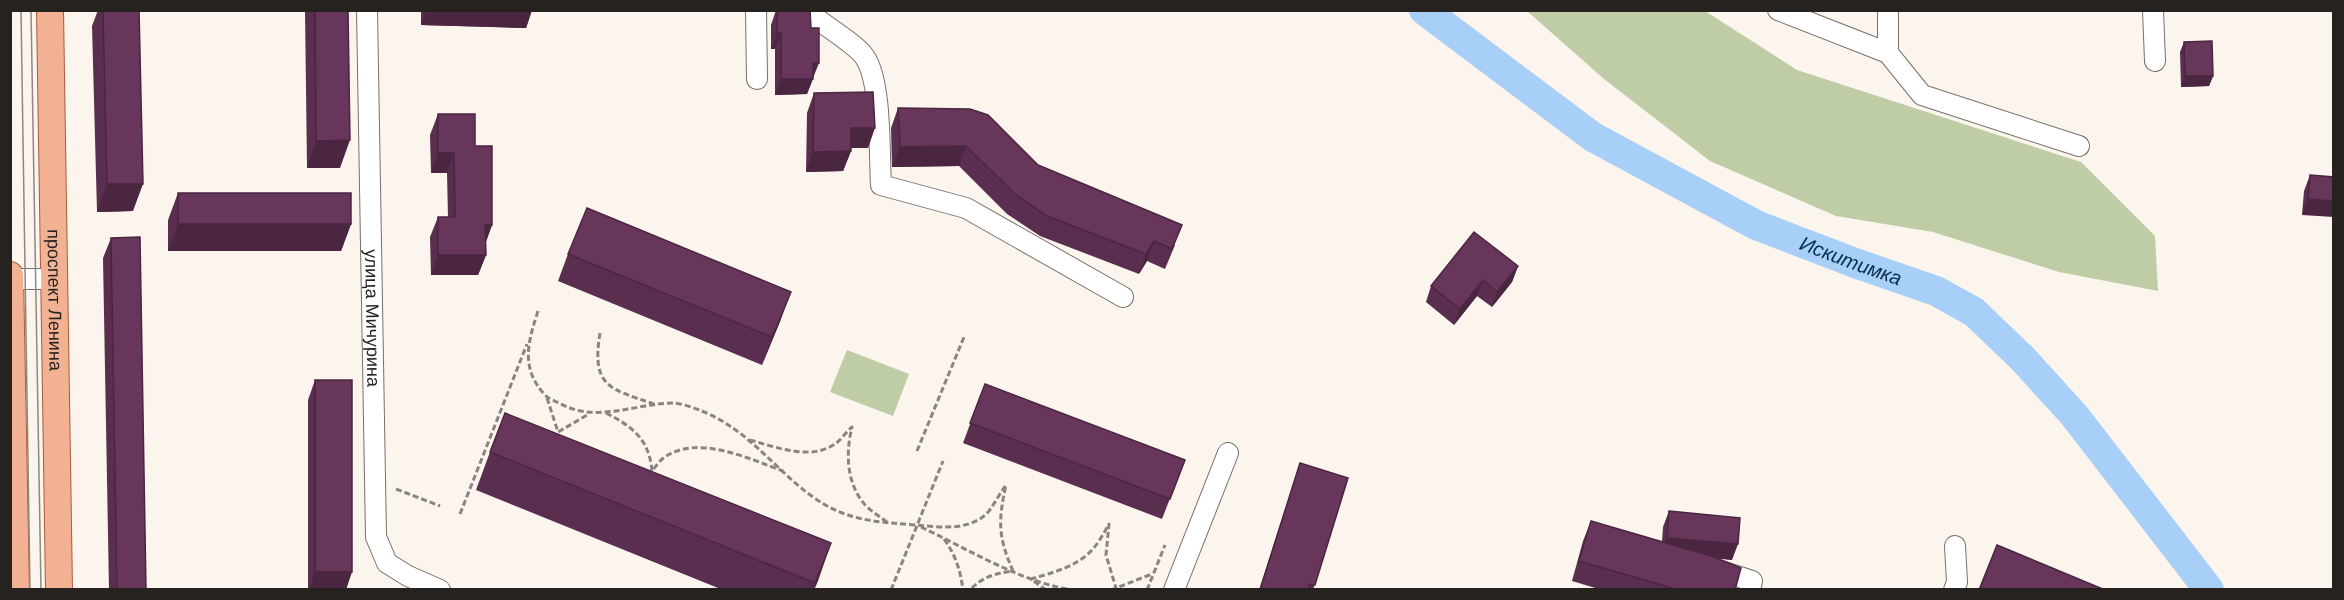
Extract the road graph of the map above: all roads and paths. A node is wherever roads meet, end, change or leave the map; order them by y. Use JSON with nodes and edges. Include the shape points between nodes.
{"nodes":[{"id":1,"x":50,"y":10,"type":"edge"},
{"id":2,"x":367,"y":10,"type":"edge"},
{"id":3,"x":756,"y":10,"type":"edge"},
{"id":4,"x":805,"y":10,"type":"edge"},
{"id":5,"x":1778,"y":10,"type":"edge"},
{"id":6,"x":1888,"y":10,"type":"edge"},
{"id":7,"x":2153,"y":10,"type":"edge"},
{"id":8,"x":1888,"y":53,"type":"junction"},
{"id":9,"x":2155,"y":61,"type":"dead end"},
{"id":10,"x":757,"y":79,"type":"dead end"},
{"id":11,"x":2079,"y":146,"type":"dead end"},
{"id":12,"x":10,"y":277,"type":"edge"},
{"id":13,"x":54,"y":279,"type":"junction"},
{"id":14,"x":1123,"y":297,"type":"dead end"},
{"id":15,"x":538,"y":311,"type":"dead end"},
{"id":16,"x":600,"y":333,"type":"dead end"},
{"id":17,"x":964,"y":337,"type":"dead end"},
{"id":18,"x":529,"y":340,"type":"junction"},
{"id":19,"x":546,"y":397,"type":"junction"},
{"id":20,"x":656,"y":405,"type":"junction"},
{"id":21,"x":604,"y":412,"type":"junction"},
{"id":22,"x":590,"y":413,"type":"junction"},
{"id":23,"x":749,"y":440,"type":"junction"},
{"id":24,"x":917,"y":451,"type":"dead end"},
{"id":25,"x":1228,"y":453,"type":"dead end"},
{"id":26,"x":943,"y":461,"type":"dead end"},
{"id":27,"x":785,"y":472,"type":"junction"},
{"id":28,"x":396,"y":489,"type":"dead end"},
{"id":29,"x":440,"y":506,"type":"dead end"},
{"id":30,"x":460,"y":514,"type":"dead end"},
{"id":31,"x":890,"y":524,"type":"junction"},
{"id":32,"x":917,"y":525,"type":"junction"},
{"id":33,"x":943,"y":538,"type":"junction"},
{"id":34,"x":1165,"y":545,"type":"dead end"},
{"id":35,"x":1954,"y":546,"type":"dead end"},
{"id":36,"x":1713,"y":568,"type":"edge"},
{"id":37,"x":1013,"y":571,"type":"junction"},
{"id":38,"x":1154,"y":573,"type":"junction"},
{"id":39,"x":1031,"y":579,"type":"junction"},
{"id":40,"x":1114,"y":589,"type":"edge"},
{"id":41,"x":16,"y":590,"type":"edge"},
{"id":42,"x":59,"y":590,"type":"edge"},
{"id":43,"x":440,"y":590,"type":"edge"},
{"id":44,"x":891,"y":590,"type":"edge"},
{"id":45,"x":963,"y":590,"type":"edge"},
{"id":46,"x":970,"y":590,"type":"edge"},
{"id":47,"x":1046,"y":590,"type":"edge"},
{"id":48,"x":1074,"y":590,"type":"edge"},
{"id":49,"x":1147,"y":590,"type":"edge"},
{"id":50,"x":1174,"y":590,"type":"edge"},
{"id":51,"x":1749,"y":590,"type":"edge"},
{"id":52,"x":1954,"y":590,"type":"edge"}],
"edges":[{"from":1,"to":13,"type":"main road","name":"проспект Ленина"},
{"from":2,"to":43,"type":"street","name":"улица Мичурина","via":[[376,537],[387,563]]},
{"from":3,"to":10,"type":"street"},
{"from":4,"to":14,"type":"street","via":[[864,54],[871,68],[881,185],[966,208]]},
{"from":5,"to":8,"type":"street"},
{"from":6,"to":8,"type":"street"},
{"from":7,"to":9,"type":"street"},
{"from":8,"to":11,"type":"street","via":[[1922,95]]},
{"from":12,"to":13,"type":"street"},
{"from":12,"to":41,"type":"main road"},
{"from":13,"to":42,"type":"main road","name":"проспект Ленина"},
{"from":15,"to":18,"type":"path"},
{"from":16,"to":20,"type":"path","via":[[600,374],[613,390]]},
{"from":17,"to":24,"type":"path"},
{"from":18,"to":19,"type":"path","via":[[532,378]]},
{"from":18,"to":30,"type":"path"},
{"from":19,"to":22,"type":"path","via":[[567,408]]},
{"from":19,"to":22,"type":"path","via":[[558,432]]},
{"from":20,"to":21,"type":"path"},
{"from":20,"to":23,"type":"path","via":[[674,403],[700,411],[729,423]]},
{"from":21,"to":22,"type":"path"},
{"from":21,"to":27,"type":"path","via":[[625,422],[644,441],[652,471],[664,457],[697,448],[733,453]]},
{"from":23,"to":27,"type":"path"},
{"from":23,"to":31,"type":"path","via":[[799,452],[818,450],[834,444],[852,427],[847,449],[852,481],[862,502]]},
{"from":25,"to":50,"type":"street"},
{"from":26,"to":32,"type":"path"},
{"from":27,"to":31,"type":"path","via":[[832,508],[871,522]]},
{"from":28,"to":29,"type":"path"},
{"from":31,"to":32,"type":"path"},
{"from":32,"to":33,"type":"path"},
{"from":32,"to":37,"type":"path","via":[[942,528],[978,520],[988,513],[1006,485],[999,530]]},
{"from":32,"to":44,"type":"path"},
{"from":33,"to":37,"type":"path"},
{"from":33,"to":45,"type":"path","via":[[955,554]]},
{"from":34,"to":38,"type":"path"},
{"from":35,"to":52,"type":"street"},
{"from":36,"to":51,"type":"street","via":[[1752,581]]},
{"from":37,"to":39,"type":"path"},
{"from":37,"to":46,"type":"path","via":[[983,579]]},
{"from":38,"to":40,"type":"path"},
{"from":38,"to":49,"type":"path"},
{"from":39,"to":40,"type":"path","via":[[1081,560],[1092,551],[1109,524],[1106,555]]},
{"from":39,"to":47,"type":"path"},
{"from":39,"to":48,"type":"path"}]}
